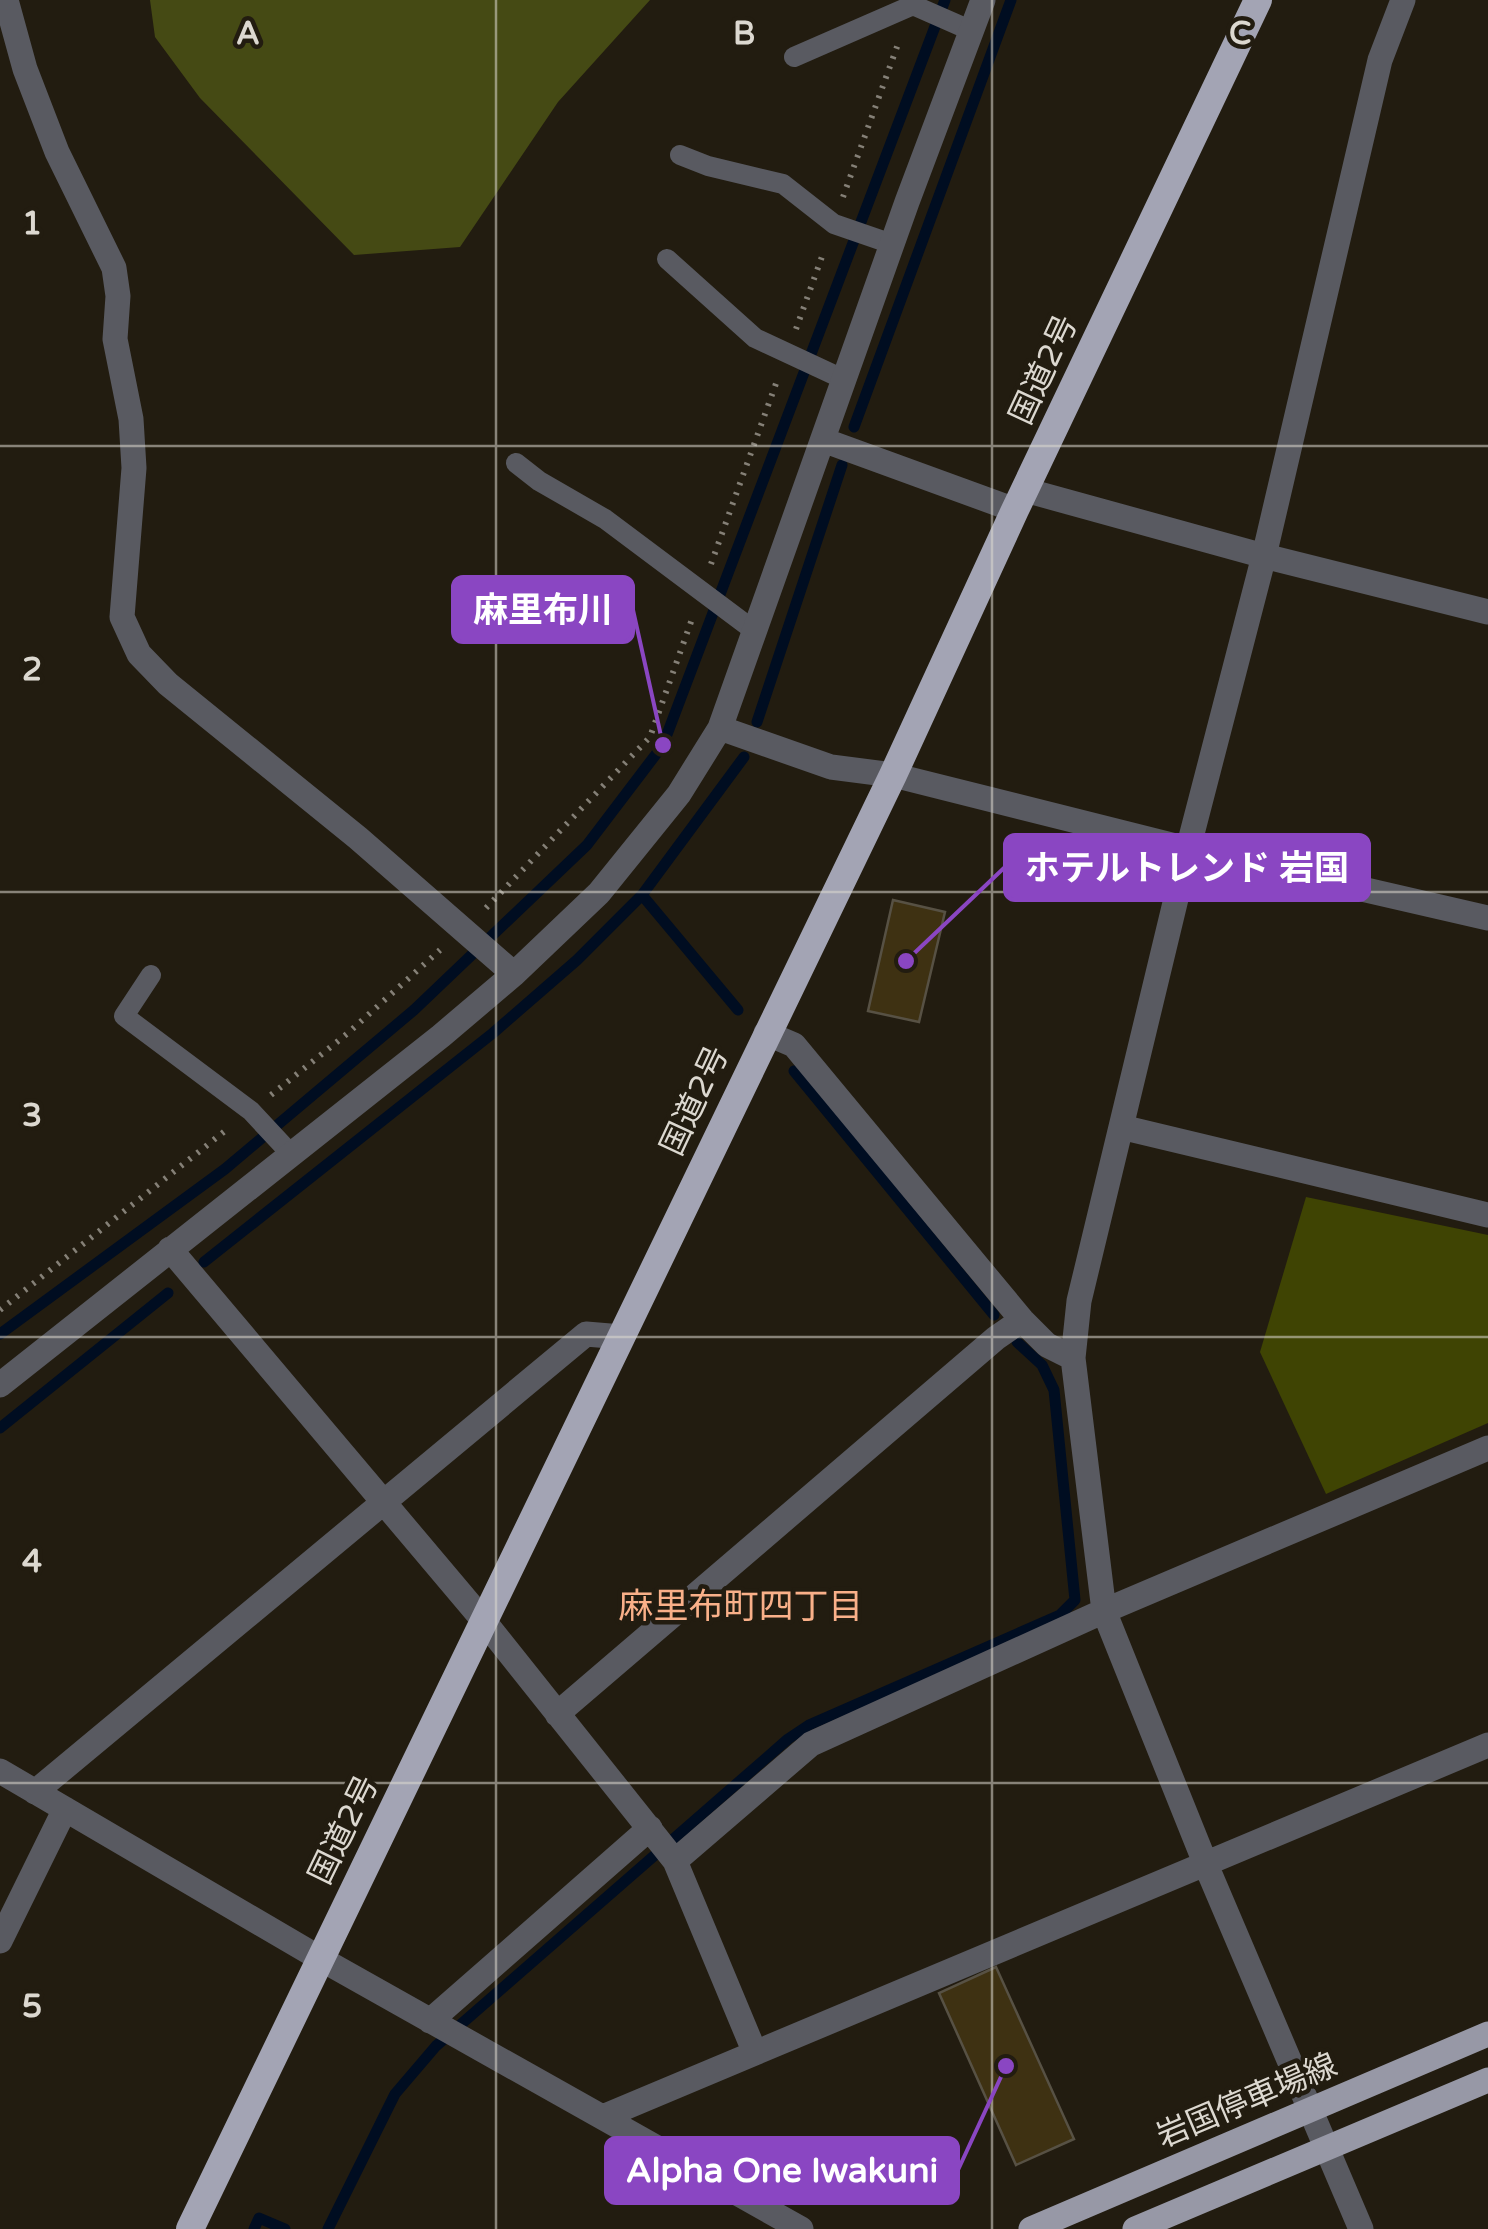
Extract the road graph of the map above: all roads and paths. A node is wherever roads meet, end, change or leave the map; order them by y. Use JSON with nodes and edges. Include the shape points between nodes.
{"nodes":[{"id":1,"x":6,"y":0,"type":"edge"},
{"id":2,"x":983,"y":0,"type":"edge"},
{"id":3,"x":1258,"y":0,"type":"edge"},
{"id":4,"x":1403,"y":0,"type":"edge"},
{"id":5,"x":918,"y":7,"type":"junction"},
{"id":6,"x":963,"y":28,"type":"junction"},
{"id":7,"x":794,"y":57,"type":"dead end"},
{"id":8,"x":680,"y":155,"type":"dead end"},
{"id":9,"x":838,"y":226,"type":"junction"},
{"id":10,"x":884,"y":242,"type":"junction"},
{"id":11,"x":667,"y":259,"type":"dead end"},
{"id":12,"x":789,"y":355,"type":"junction"},
{"id":13,"x":836,"y":375,"type":"junction"},
{"id":14,"x":823,"y":440,"type":"junction"},
{"id":15,"x":516,"y":463,"type":"dead end"},
{"id":16,"x":1020,"y":500,"type":"junction"},
{"id":17,"x":1264,"y":556,"type":"junction"},
{"id":18,"x":706,"y":594,"type":"junction"},
{"id":19,"x":1488,"y":612,"type":"edge"},
{"id":20,"x":747,"y":626,"type":"junction"},
{"id":21,"x":720,"y":728,"type":"junction"},
{"id":22,"x":893,"y":775,"type":"junction"},
{"id":23,"x":1188,"y":849,"type":"junction"},
{"id":24,"x":1488,"y":918,"type":"edge"},
{"id":25,"x":466,"y":933,"type":"junction"},
{"id":26,"x":514,"y":974,"type":"junction"},
{"id":27,"x":151,"y":975,"type":"dead end"},
{"id":28,"x":766,"y":1033,"type":"junction"},
{"id":29,"x":1120,"y":1127,"type":"junction"},
{"id":30,"x":288,"y":1149,"type":"junction"},
{"id":31,"x":1488,"y":1215,"type":"edge"},
{"id":32,"x":170,"y":1249,"type":"junction"},
{"id":33,"x":1022,"y":1320,"type":"junction"},
{"id":34,"x":622,"y":1336,"type":"junction"},
{"id":35,"x":1074,"y":1358,"type":"junction"},
{"id":36,"x":0,"y":1385,"type":"edge"},
{"id":37,"x":1488,"y":1448,"type":"edge"},
{"id":38,"x":383,"y":1503,"type":"junction"},
{"id":39,"x":1104,"y":1611,"type":"junction"},
{"id":40,"x":484,"y":1620,"type":"junction"},
{"id":41,"x":558,"y":1714,"type":"junction"},
{"id":42,"x":1488,"y":1745,"type":"edge"},
{"id":43,"x":0,"y":1771,"type":"edge"},
{"id":44,"x":36,"y":1792,"type":"junction"},
{"id":45,"x":65,"y":1809,"type":"junction"},
{"id":46,"x":663,"y":1844,"type":"junction"},
{"id":47,"x":1206,"y":1865,"type":"junction"},
{"id":48,"x":0,"y":1941,"type":"edge"},
{"id":49,"x":321,"y":1959,"type":"junction"},
{"id":50,"x":434,"y":2023,"type":"junction"},
{"id":51,"x":1488,"y":2034,"type":"edge"},
{"id":52,"x":754,"y":2054,"type":"junction"},
{"id":53,"x":1488,"y":2080,"type":"edge"},
{"id":54,"x":1311,"y":2109,"type":"junction"},
{"id":55,"x":605,"y":2116,"type":"junction"},
{"id":56,"x":1326,"y":2148,"type":"junction"},
{"id":57,"x":190,"y":2229,"type":"edge"},
{"id":58,"x":801,"y":2229,"type":"edge"},
{"id":59,"x":1032,"y":2229,"type":"edge"},
{"id":60,"x":1136,"y":2229,"type":"edge"},
{"id":61,"x":1361,"y":2229,"type":"edge"}],
"edges":[{"from":1,"to":25,"type":"street","via":[[58,152],[114,268],[115,339],[134,468],[122,617],[139,654]]},
{"from":2,"to":6,"type":"street"},
{"from":3,"to":16,"type":"highway","name":"国道2号"},
{"from":4,"to":17,"type":"street","via":[[1380,60]]},
{"from":5,"to":6,"type":"lane"},
{"from":5,"to":7,"type":"lane"},
{"from":5,"to":9,"type":"path"},
{"from":6,"to":10,"type":"street"},
{"from":8,"to":9,"type":"lane","via":[[783,184]]},
{"from":9,"to":10,"type":"lane"},
{"from":9,"to":12,"type":"path"},
{"from":10,"to":13,"type":"street"},
{"from":11,"to":12,"type":"lane","via":[[755,338]]},
{"from":12,"to":13,"type":"lane"},
{"from":12,"to":18,"type":"path"},
{"from":13,"to":14,"type":"street"},
{"from":14,"to":16,"type":"street"},
{"from":14,"to":20,"type":"street"},
{"from":15,"to":18,"type":"lane"},
{"from":16,"to":17,"type":"street"},
{"from":16,"to":22,"type":"highway","name":"国道2号"},
{"from":17,"to":19,"type":"street"},
{"from":17,"to":23,"type":"street"},
{"from":18,"to":20,"type":"lane"},
{"from":18,"to":25,"type":"path","via":[[650,737]]},
{"from":20,"to":21,"type":"street"},
{"from":21,"to":22,"type":"street","via":[[831,767]]},
{"from":21,"to":26,"type":"street","via":[[679,794],[599,893]]},
{"from":22,"to":23,"type":"street"},
{"from":22,"to":28,"type":"highway","name":"国道2号"},
{"from":23,"to":24,"type":"street"},
{"from":23,"to":29,"type":"street"},
{"from":25,"to":26,"type":"street"},
{"from":26,"to":30,"type":"street"},
{"from":27,"to":30,"type":"lane","via":[[124,1016],[259,1118]]},
{"from":28,"to":33,"type":"street","via":[[794,1044]]},
{"from":28,"to":34,"type":"highway","name":"国道2号"},
{"from":29,"to":31,"type":"street"},
{"from":29,"to":35,"type":"street","via":[[1079,1301]]},
{"from":30,"to":32,"type":"street"},
{"from":32,"to":36,"type":"street"},
{"from":32,"to":38,"type":"street"},
{"from":33,"to":35,"type":"street"},
{"from":33,"to":41,"type":"street"},
{"from":34,"to":38,"type":"street","via":[[586,1334]]},
{"from":34,"to":40,"type":"highway","name":"国道2号"},
{"from":35,"to":39,"type":"street"},
{"from":37,"to":39,"type":"street"},
{"from":38,"to":40,"type":"street"},
{"from":38,"to":44,"type":"street"},
{"from":39,"to":46,"type":"street","via":[[810,1744]]},
{"from":39,"to":47,"type":"street"},
{"from":40,"to":41,"type":"street"},
{"from":40,"to":49,"type":"highway","name":"国道2号"},
{"from":41,"to":46,"type":"street"},
{"from":42,"to":47,"type":"street"},
{"from":43,"to":44,"type":"street"},
{"from":44,"to":45,"type":"street"},
{"from":45,"to":48,"type":"street"},
{"from":45,"to":49,"type":"street"},
{"from":46,"to":50,"type":"street"},
{"from":46,"to":52,"type":"street"},
{"from":47,"to":52,"type":"street"},
{"from":47,"to":54,"type":"street"},
{"from":49,"to":50,"type":"street"},
{"from":49,"to":57,"type":"highway","name":"国道2号"},
{"from":50,"to":55,"type":"street"},
{"from":51,"to":54,"type":"main road","name":"岩国停車場線"},
{"from":52,"to":55,"type":"street"},
{"from":53,"to":56,"type":"main road"},
{"from":54,"to":56,"type":"street"},
{"from":54,"to":59,"type":"main road","name":"岩国停車場線"},
{"from":55,"to":58,"type":"street"},
{"from":56,"to":60,"type":"main road"},
{"from":56,"to":61,"type":"street"}]}
